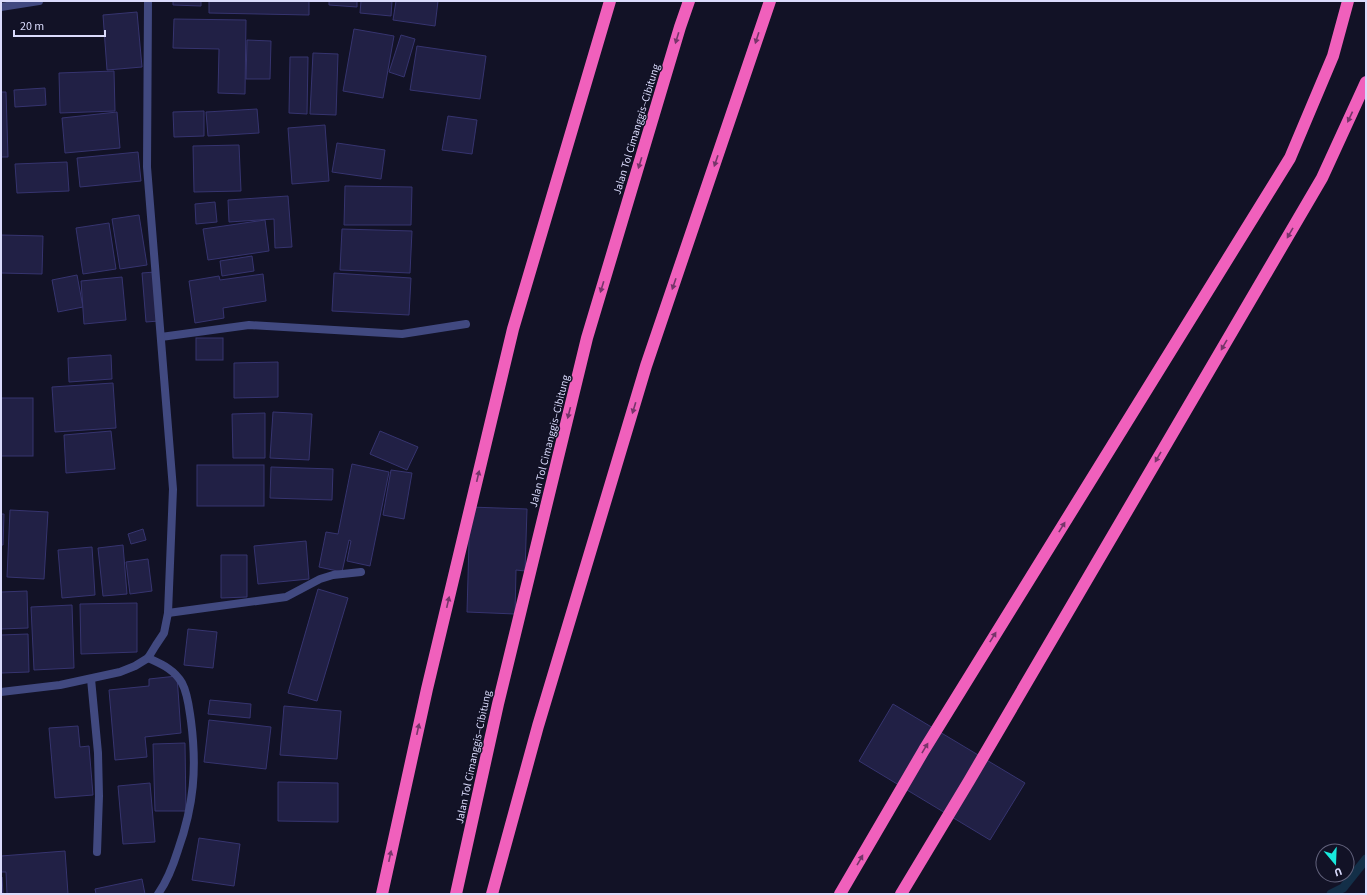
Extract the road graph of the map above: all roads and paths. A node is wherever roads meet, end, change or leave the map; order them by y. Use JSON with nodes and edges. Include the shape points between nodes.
{"nodes":[{"id":1,"x":39,"y":1,"type":"edge"},
{"id":2,"x":148,"y":1,"type":"edge"},
{"id":3,"x":610,"y":1,"type":"edge"},
{"id":4,"x":689,"y":1,"type":"edge"},
{"id":5,"x":770,"y":1,"type":"edge"},
{"id":6,"x":1348,"y":1,"type":"edge"},
{"id":7,"x":1,"y":7,"type":"edge"},
{"id":8,"x":1366,"y":82,"type":"edge"},
{"id":9,"x":466,"y":324,"type":"dead end"},
{"id":10,"x":161,"y":337,"type":"junction"},
{"id":11,"x":361,"y":572,"type":"dead end"},
{"id":12,"x":168,"y":613,"type":"junction"},
{"id":13,"x":148,"y":658,"type":"junction"},
{"id":14,"x":91,"y":679,"type":"junction"},
{"id":15,"x":1,"y":692,"type":"edge"},
{"id":16,"x":97,"y":852,"type":"dead end"},
{"id":17,"x":158,"y":894,"type":"edge"},
{"id":18,"x":382,"y":894,"type":"edge"},
{"id":19,"x":456,"y":894,"type":"edge"},
{"id":20,"x":492,"y":894,"type":"edge"},
{"id":21,"x":840,"y":894,"type":"edge"},
{"id":22,"x":901,"y":894,"type":"edge"}],
"edges":[{"from":1,"to":7,"type":"street"},
{"from":2,"to":10,"type":"street","via":[[147,167]]},
{"from":18,"to":3,"type":"highway","one_way":true,"via":[[427,689],[513,330]]},
{"from":4,"to":19,"type":"highway","name":"Jalan Tol Cimanggis–Cibitung","one_way":true,"via":[[587,338],[498,704]]},
{"from":5,"to":20,"type":"highway","one_way":true,"via":[[646,366],[538,726]]},
{"from":21,"to":6,"type":"highway","one_way":true,"via":[[924,750],[1290,158],[1333,56]]},
{"from":8,"to":22,"type":"highway","one_way":true,"via":[[1322,178]]},
{"from":9,"to":10,"type":"street","via":[[402,334],[249,325]]},
{"from":10,"to":12,"type":"street","via":[[173,489]]},
{"from":11,"to":12,"type":"street","via":[[320,579],[286,597]]},
{"from":12,"to":13,"type":"street","via":[[164,633]]},
{"from":13,"to":14,"type":"street","via":[[120,672]]},
{"from":13,"to":17,"type":"street","via":[[172,670],[181,682],[187,697],[193,740],[194,779],[186,827],[167,880]]},
{"from":14,"to":15,"type":"street"},
{"from":14,"to":16,"type":"street","via":[[98,753]]}]}
